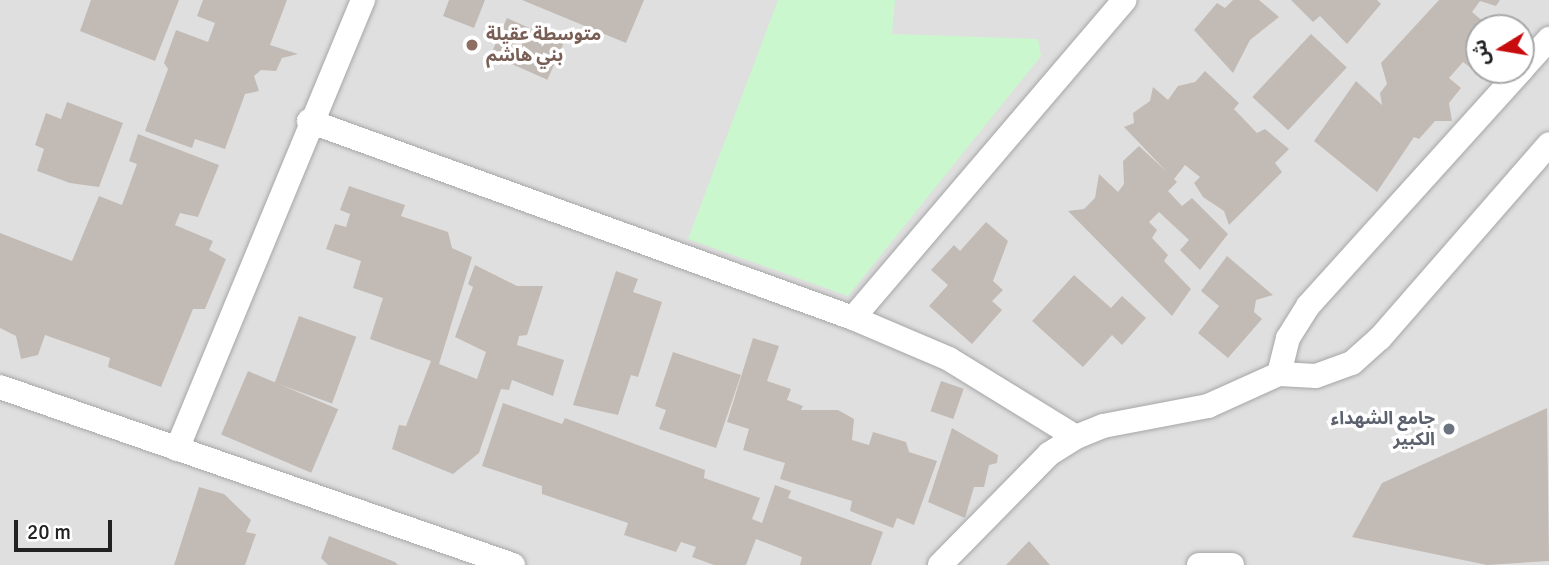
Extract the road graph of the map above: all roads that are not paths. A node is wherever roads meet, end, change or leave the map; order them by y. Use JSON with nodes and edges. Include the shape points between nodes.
{"nodes":[{"id":1,"x":363,"y":0,"type":"edge"},
{"id":2,"x":1125,"y":0,"type":"edge"},
{"id":3,"x":1549,"y":39,"type":"edge"},
{"id":4,"x":1535,"y":54,"type":"edge"},
{"id":5,"x":1508,"y":84,"type":"edge"},
{"id":6,"x":309,"y":121,"type":"junction"},
{"id":7,"x":1549,"y":144,"type":"edge"},
{"id":8,"x":853,"y":318,"type":"junction"},
{"id":9,"x":1279,"y":374,"type":"junction"},
{"id":10,"x":0,"y":387,"type":"edge"},
{"id":11,"x":1076,"y":437,"type":"junction"},
{"id":12,"x":177,"y":449,"type":"junction"},
{"id":13,"x":513,"y":565,"type":"edge"},
{"id":14,"x":940,"y":565,"type":"edge"},
{"id":15,"x":1199,"y":565,"type":"edge"},
{"id":16,"x":1232,"y":565,"type":"edge"}],
"edges":[{"from":1,"to":6,"type":"street"},
{"from":2,"to":8,"type":"street"},
{"from":3,"to":4,"type":"street"},
{"from":5,"to":9,"type":"street","via":[[1308,306],[1288,338]]},
{"from":6,"to":8,"type":"street"},
{"from":6,"to":12,"type":"street"},
{"from":7,"to":9,"type":"street","via":[[1367,352],[1352,363],[1316,376]]},
{"from":8,"to":11,"type":"street","via":[[949,359]]},
{"from":9,"to":11,"type":"street","via":[[1208,406],[1103,426]]},
{"from":10,"to":12,"type":"street"},
{"from":11,"to":14,"type":"street","via":[[1049,454]]},
{"from":12,"to":13,"type":"street"},
{"from":15,"to":16,"type":"street"}]}
